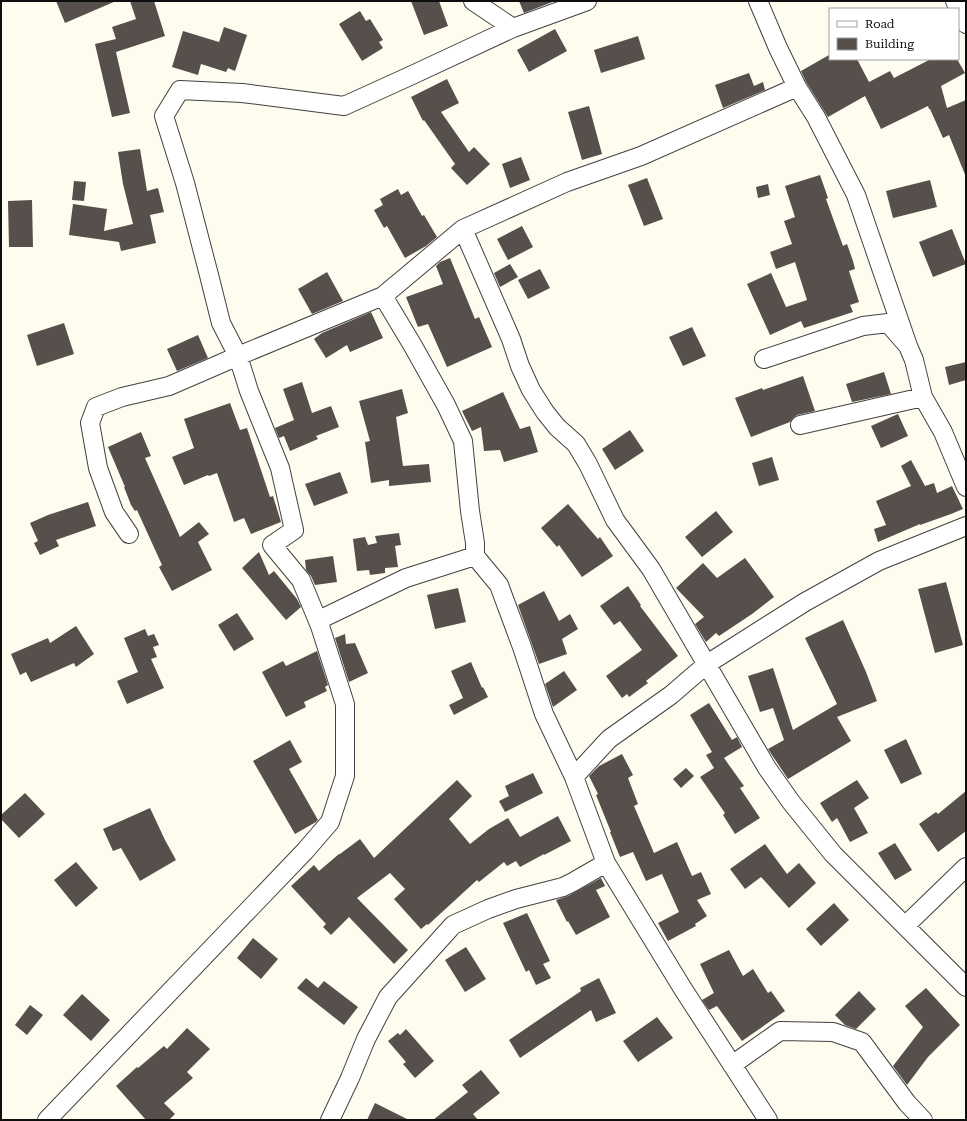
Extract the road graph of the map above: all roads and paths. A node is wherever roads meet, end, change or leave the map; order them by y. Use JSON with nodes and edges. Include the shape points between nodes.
{"nodes":[{"id":1,"x":588,"y":1,"type":"edge"},
{"id":2,"x":758,"y":1,"type":"edge"},
{"id":3,"x":476,"y":2,"type":"edge"},
{"id":4,"x":959,"y":9,"type":"edge"},
{"id":5,"x":966,"y":24,"type":"edge"},
{"id":6,"x":513,"y":28,"type":"junction"},
{"id":7,"x":797,"y":87,"type":"junction"},
{"id":8,"x":463,"y":229,"type":"junction"},
{"id":9,"x":383,"y":296,"type":"junction"},
{"id":10,"x":908,"y":346,"type":"junction"},
{"id":11,"x":238,"y":356,"type":"junction"},
{"id":12,"x":764,"y":359,"type":"dead end"},
{"id":13,"x":923,"y":397,"type":"junction"},
{"id":14,"x":800,"y":425,"type":"dead end"},
{"id":15,"x":966,"y":487,"type":"edge"},
{"id":16,"x":966,"y":526,"type":"edge"},
{"id":17,"x":129,"y":534,"type":"dead end"},
{"id":18,"x":475,"y":556,"type":"junction"},
{"id":19,"x":317,"y":619,"type":"junction"},
{"id":20,"x":707,"y":664,"type":"junction"},
{"id":21,"x":574,"y":777,"type":"junction"},
{"id":22,"x":606,"y":863,"type":"junction"},
{"id":23,"x":966,"y":867,"type":"edge"},
{"id":24,"x":905,"y":926,"type":"junction"},
{"id":25,"x":966,"y":987,"type":"edge"},
{"id":26,"x":732,"y":1065,"type":"junction"},
{"id":27,"x":47,"y":1120,"type":"edge"},
{"id":28,"x":330,"y":1120,"type":"edge"},
{"id":29,"x":768,"y":1120,"type":"edge"},
{"id":30,"x":923,"y":1120,"type":"edge"}],
"edges":[{"from":1,"to":6,"type":"street"},
{"from":2,"to":7,"type":"street"},
{"from":3,"to":6,"type":"street"},
{"from":4,"to":5,"type":"street"},
{"from":6,"to":11,"type":"street","via":[[344,106],[242,93],[180,90],[164,116],[185,183],[221,323]]},
{"from":7,"to":8,"type":"street","via":[[642,156],[567,182]]},
{"from":7,"to":10,"type":"street","via":[[816,117],[856,195]]},
{"from":8,"to":9,"type":"street"},
{"from":8,"to":20,"type":"street","via":[[531,390],[545,412],[576,444],[615,520],[651,569]]},
{"from":9,"to":11,"type":"street"},
{"from":9,"to":18,"type":"street","via":[[435,385],[463,441]]},
{"from":10,"to":12,"type":"street","via":[[888,323],[863,326]]},
{"from":10,"to":13,"type":"street"},
{"from":11,"to":17,"type":"street","via":[[169,386],[122,397],[96,407],[90,423],[98,468],[114,512]]},
{"from":11,"to":19,"type":"street","via":[[280,468],[294,530],[272,544],[301,580]]},
{"from":13,"to":14,"type":"street"},
{"from":13,"to":15,"type":"street","via":[[943,432]]},
{"from":16,"to":20,"type":"street","via":[[879,561],[805,602]]},
{"from":18,"to":19,"type":"street","via":[[406,578]]},
{"from":18,"to":21,"type":"street","via":[[499,585],[544,714]]},
{"from":19,"to":27,"type":"street","via":[[345,704],[345,776],[330,822]]},
{"from":20,"to":21,"type":"street","via":[[671,696],[609,739]]},
{"from":20,"to":24,"type":"street","via":[[767,768],[791,802],[833,854]]},
{"from":21,"to":22,"type":"street"},
{"from":22,"to":26,"type":"street","via":[[682,989]]},
{"from":22,"to":28,"type":"street","via":[[563,887],[488,909],[453,925],[388,997]]},
{"from":23,"to":24,"type":"street"},
{"from":24,"to":25,"type":"street"},
{"from":26,"to":29,"type":"street"},
{"from":26,"to":30,"type":"street","via":[[780,1030],[833,1032],[862,1042],[907,1103]]}]}
